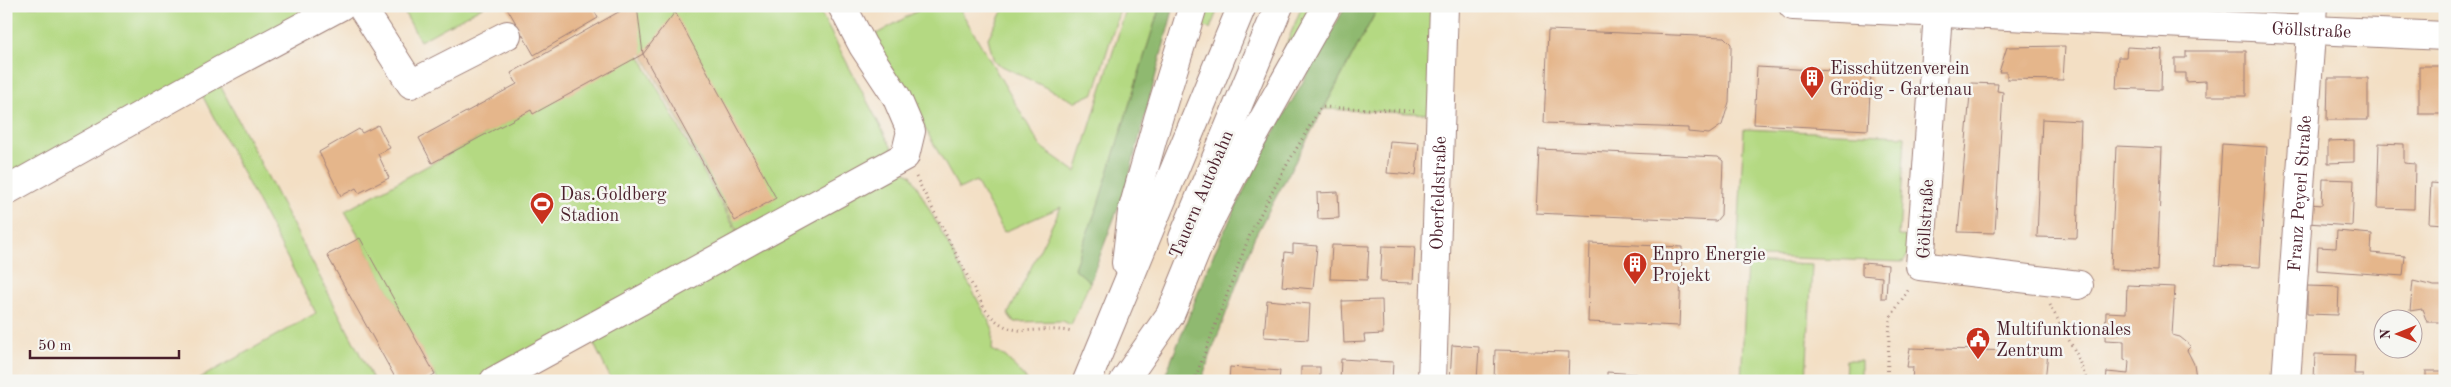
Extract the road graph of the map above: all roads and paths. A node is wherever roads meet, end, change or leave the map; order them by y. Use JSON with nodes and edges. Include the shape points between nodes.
{"nodes":[{"id":1,"x":341,"y":6,"type":"edge"},
{"id":2,"x":361,"y":6,"type":"edge"},
{"id":3,"x":842,"y":6,"type":"edge"},
{"id":4,"x":1193,"y":6,"type":"edge"},
{"id":5,"x":1242,"y":6,"type":"edge"},
{"id":6,"x":1279,"y":6,"type":"edge"},
{"id":7,"x":1327,"y":6,"type":"edge"},
{"id":8,"x":1444,"y":6,"type":"edge"},
{"id":9,"x":1793,"y":6,"type":"edge"},
{"id":10,"x":1938,"y":13,"type":"junction"},
{"id":11,"x":2312,"y":18,"type":"edge"},
{"id":12,"x":507,"y":35,"type":"dead end"},
{"id":13,"x":2445,"y":36,"type":"edge"},
{"id":14,"x":1441,"y":112,"type":"junction"},
{"id":15,"x":905,"y":156,"type":"junction"},
{"id":16,"x":6,"y":191,"type":"edge"},
{"id":17,"x":1920,"y":266,"type":"junction"},
{"id":18,"x":2037,"y":280,"type":"junction"},
{"id":19,"x":2080,"y":286,"type":"dead end"},
{"id":20,"x":1121,"y":299,"type":"junction"},
{"id":21,"x":1072,"y":332,"type":"dead end"},
{"id":22,"x":494,"y":381,"type":"edge"},
{"id":23,"x":1088,"y":381,"type":"edge"},
{"id":24,"x":1124,"y":381,"type":"edge"},
{"id":25,"x":1194,"y":381,"type":"edge"},
{"id":26,"x":1432,"y":381,"type":"edge"},
{"id":27,"x":1887,"y":381,"type":"edge"},
{"id":28,"x":2087,"y":381,"type":"edge"},
{"id":29,"x":2286,"y":381,"type":"edge"}],
"edges":[{"from":1,"to":16,"type":"main road"},
{"from":2,"to":12,"type":"main road","via":[[411,84]]},
{"from":3,"to":15,"type":"main road","via":[[863,46],[896,96],[911,131]]},
{"from":4,"to":20,"type":"main road","via":[[1132,212]]},
{"from":5,"to":20,"type":"main road","name":"Tauern Autobahn"},
{"from":6,"to":24,"type":"main road","name":"Tauern Autobahn"},
{"from":7,"to":24,"type":"main road","via":[[1203,234],[1170,315]]},
{"from":8,"to":14,"type":"main road","name":"Oberfeldstraße"},
{"from":9,"to":10,"type":"main road","name":"Göllstraße"},
{"from":10,"to":11,"type":"main road","name":"Göllstraße"},
{"from":10,"to":17,"type":"main road","name":"Göllstraße"},
{"from":11,"to":13,"type":"main road","name":"Göllstraße"},
{"from":11,"to":29,"type":"main road","name":"Franz Peyerl Straße"},
{"from":14,"to":25,"type":"path","via":[[1321,107],[1250,232]]},
{"from":14,"to":26,"type":"main road","name":"Oberfeldstraße"},
{"from":15,"to":21,"type":"path","via":[[984,308],[994,321],[1004,328],[1018,330],[1060,329]]},
{"from":15,"to":22,"type":"main road"},
{"from":17,"to":18,"type":"main road","name":"Göllstraße"},
{"from":17,"to":27,"type":"path","via":[[1914,282],[1890,318]]},
{"from":18,"to":19,"type":"main road","name":"Göllstraße"},
{"from":18,"to":28,"type":"path","via":[[2076,352]]},
{"from":20,"to":23,"type":"main road","name":"Tauern Autobahn"}]}
